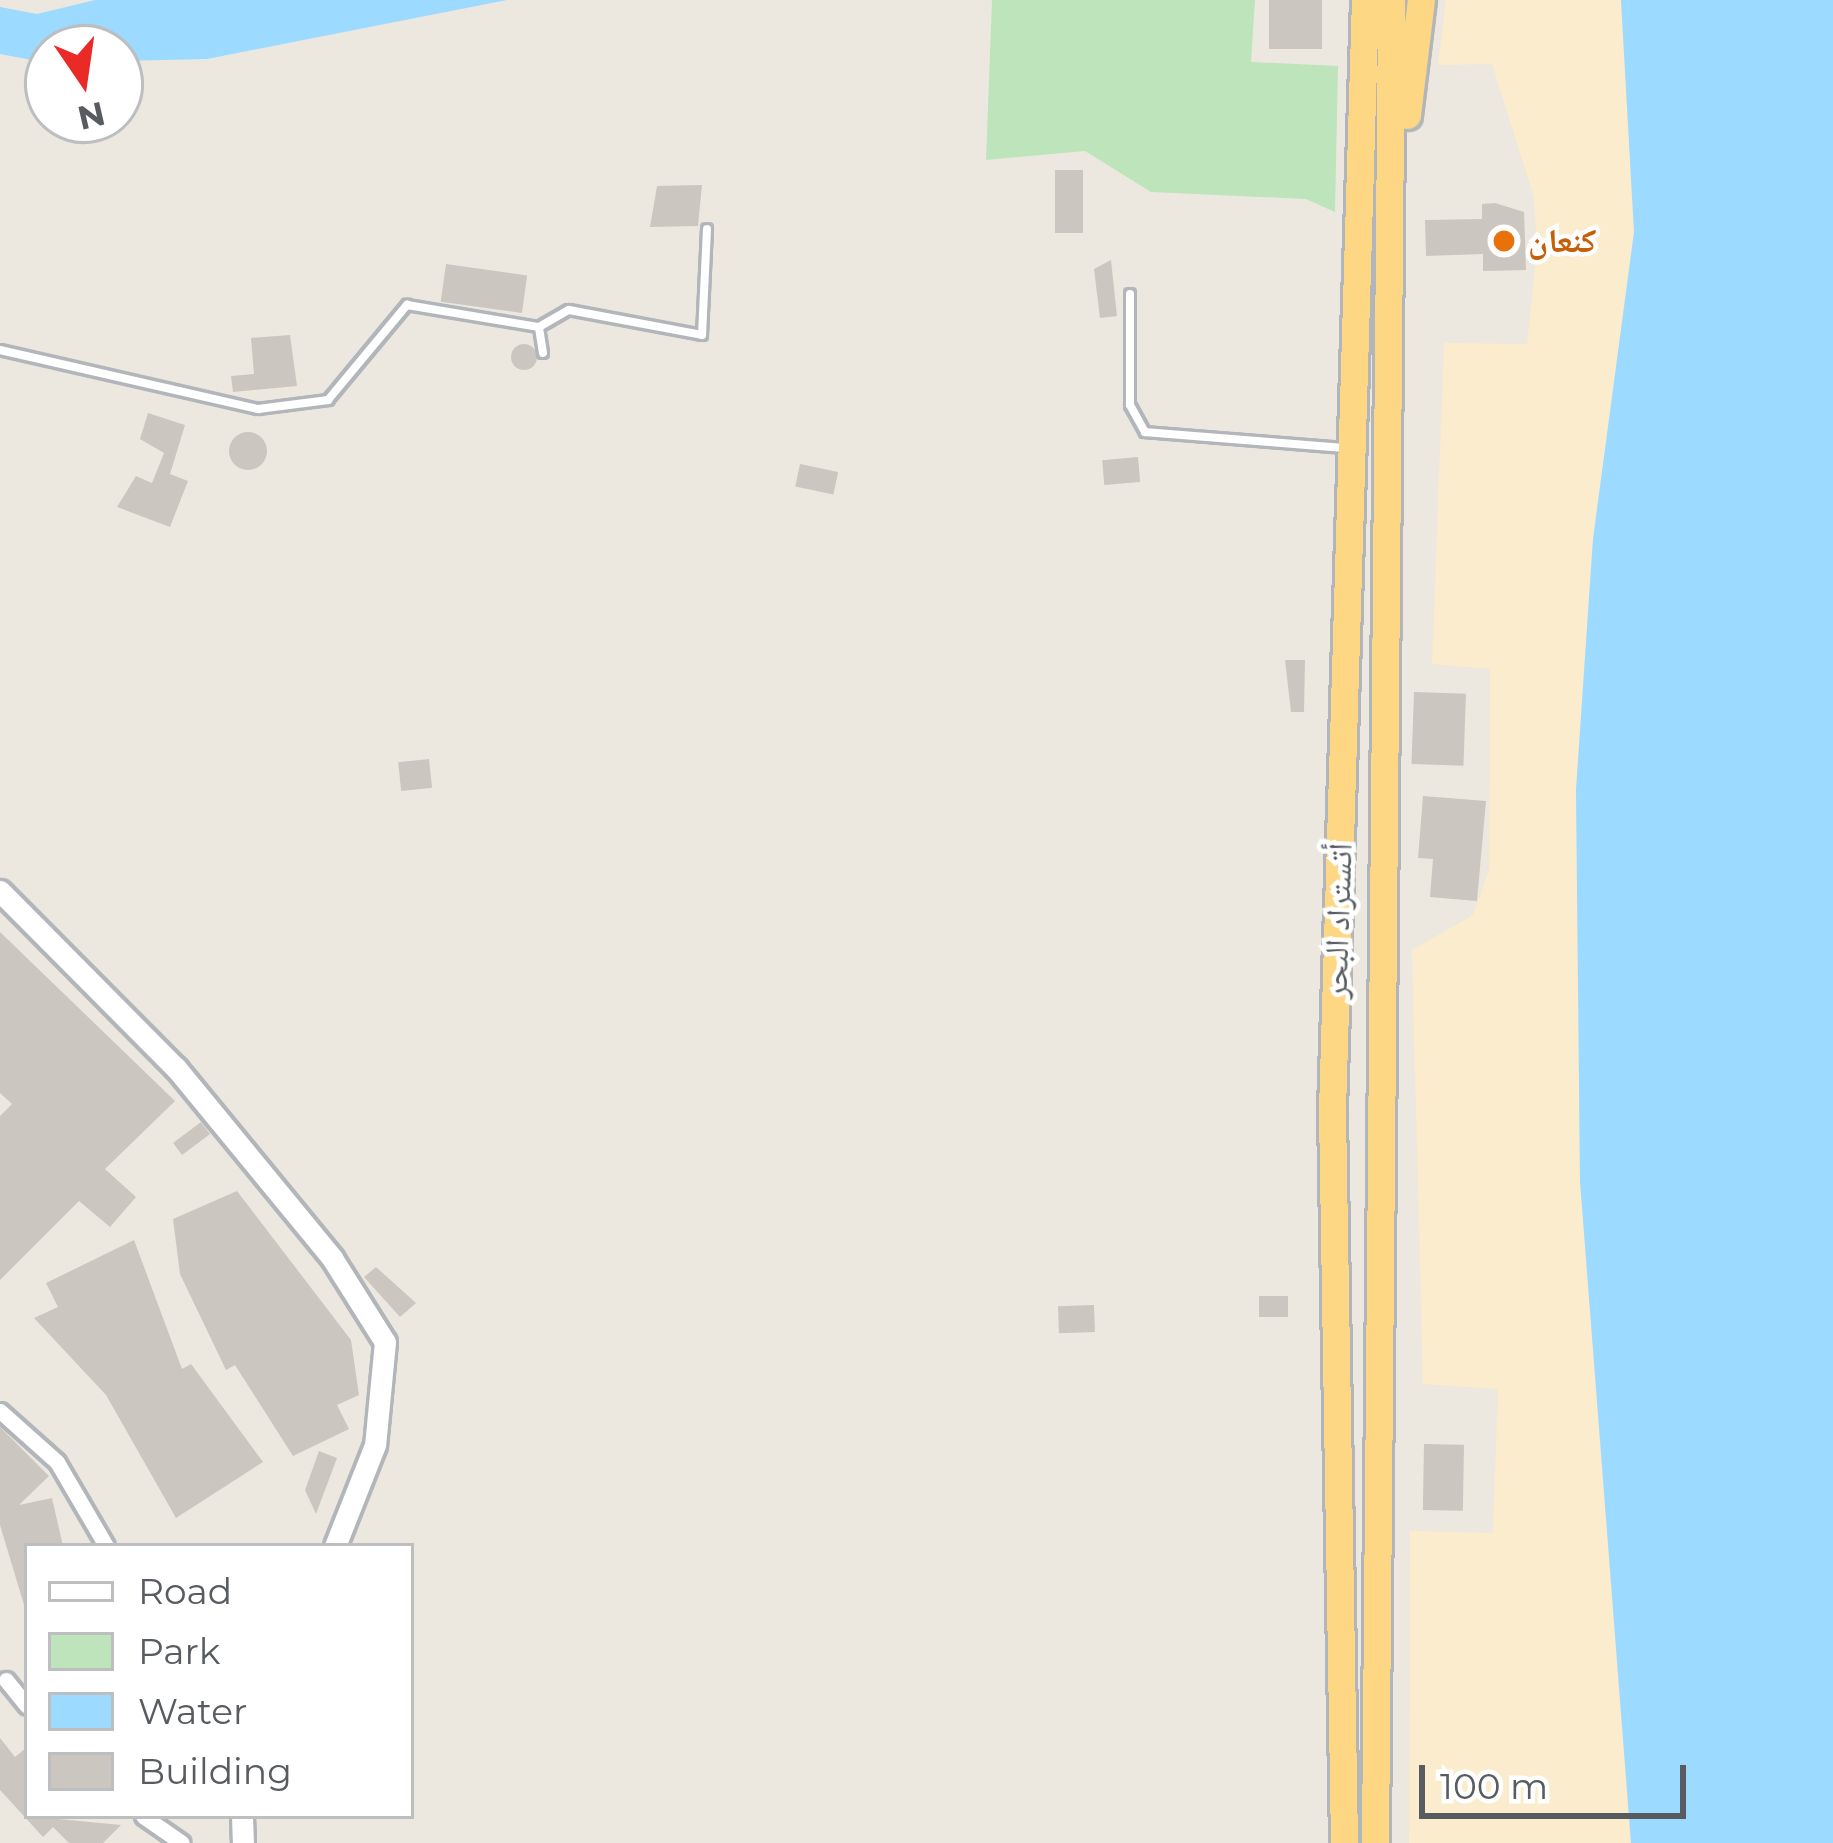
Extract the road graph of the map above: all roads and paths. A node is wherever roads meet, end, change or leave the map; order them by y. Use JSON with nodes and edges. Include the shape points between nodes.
{"nodes":[{"id":1,"x":1365,"y":0,"type":"edge"},
{"id":2,"x":1390,"y":0,"type":"edge"},
{"id":3,"x":1421,"y":0,"type":"edge"},
{"id":4,"x":1396,"y":202,"type":"junction"},
{"id":5,"x":707,"y":229,"type":"dead end"},
{"id":6,"x":1363,"y":240,"type":"junction"},
{"id":7,"x":1396,"y":244,"type":"junction"},
{"id":8,"x":1130,"y":294,"type":"dead end"},
{"id":9,"x":539,"y":327,"type":"junction"},
{"id":10,"x":0,"y":350,"type":"edge"},
{"id":11,"x":542,"y":353,"type":"dead end"},
{"id":12,"x":1355,"y":449,"type":"junction"},
{"id":13,"x":0,"y":891,"type":"edge"},
{"id":14,"x":1333,"y":1052,"type":"junction"},
{"id":15,"x":1383,"y":1058,"type":"junction"},
{"id":16,"x":1333,"y":1098,"type":"junction"},
{"id":17,"x":1383,"y":1104,"type":"junction"},
{"id":18,"x":0,"y":1411,"type":"edge"},
{"id":19,"x":104,"y":1543,"type":"edge"},
{"id":20,"x":336,"y":1543,"type":"edge"},
{"id":21,"x":6,"y":1680,"type":"dead end"},
{"id":22,"x":24,"y":1702,"type":"edge"},
{"id":23,"x":1338,"y":1738,"type":"junction"},
{"id":24,"x":1379,"y":1780,"type":"junction"},
{"id":25,"x":147,"y":1819,"type":"edge"},
{"id":26,"x":182,"y":1843,"type":"edge"},
{"id":27,"x":1325,"y":1843,"type":"edge"},
{"id":28,"x":1344,"y":1843,"type":"edge"},
{"id":29,"x":1375,"y":1843,"type":"edge"},
{"id":30,"x":1388,"y":1843,"type":"edge"}],
"edges":[{"from":1,"to":6,"type":"highway","name":"أتستراد البحر"},
{"from":2,"to":4,"type":"highway"},
{"from":3,"to":4,"type":"highway"},
{"from":4,"to":7,"type":"highway","name":"أتستراد البحر"},
{"from":5,"to":9,"type":"lane","via":[[702,335],[569,310]]},
{"from":6,"to":7,"type":"highway"},
{"from":6,"to":12,"type":"highway","name":"أتستراد البحر"},
{"from":7,"to":15,"type":"highway","name":"أتستراد البحر"},
{"from":8,"to":12,"type":"lane","via":[[1130,405],[1145,432]]},
{"from":9,"to":10,"type":"lane","via":[[407,305],[328,400],[258,409]]},
{"from":9,"to":11,"type":"lane"},
{"from":12,"to":14,"type":"highway","name":"أتستراد البحر"},
{"from":13,"to":20,"type":"main road","via":[[176,1068],[332,1258],[385,1342],[375,1445]]},
{"from":14,"to":15,"type":"highway"},
{"from":14,"to":16,"type":"highway","name":"أتستراد البحر"},
{"from":15,"to":17,"type":"highway","name":"أتستراد البحر"},
{"from":16,"to":17,"type":"highway","via":[[1364,1093]]},
{"from":16,"to":23,"type":"highway","name":"أتستراد البحر"},
{"from":17,"to":24,"type":"highway","name":"أتستراد البحر"},
{"from":18,"to":19,"type":"street","via":[[57,1462]]},
{"from":21,"to":22,"type":"street"},
{"from":23,"to":27,"type":"highway"},
{"from":23,"to":28,"type":"highway","name":"أتستراد البحر"},
{"from":24,"to":29,"type":"highway","name":"أتستراد البحر"},
{"from":24,"to":30,"type":"highway"},
{"from":25,"to":26,"type":"street"}]}
